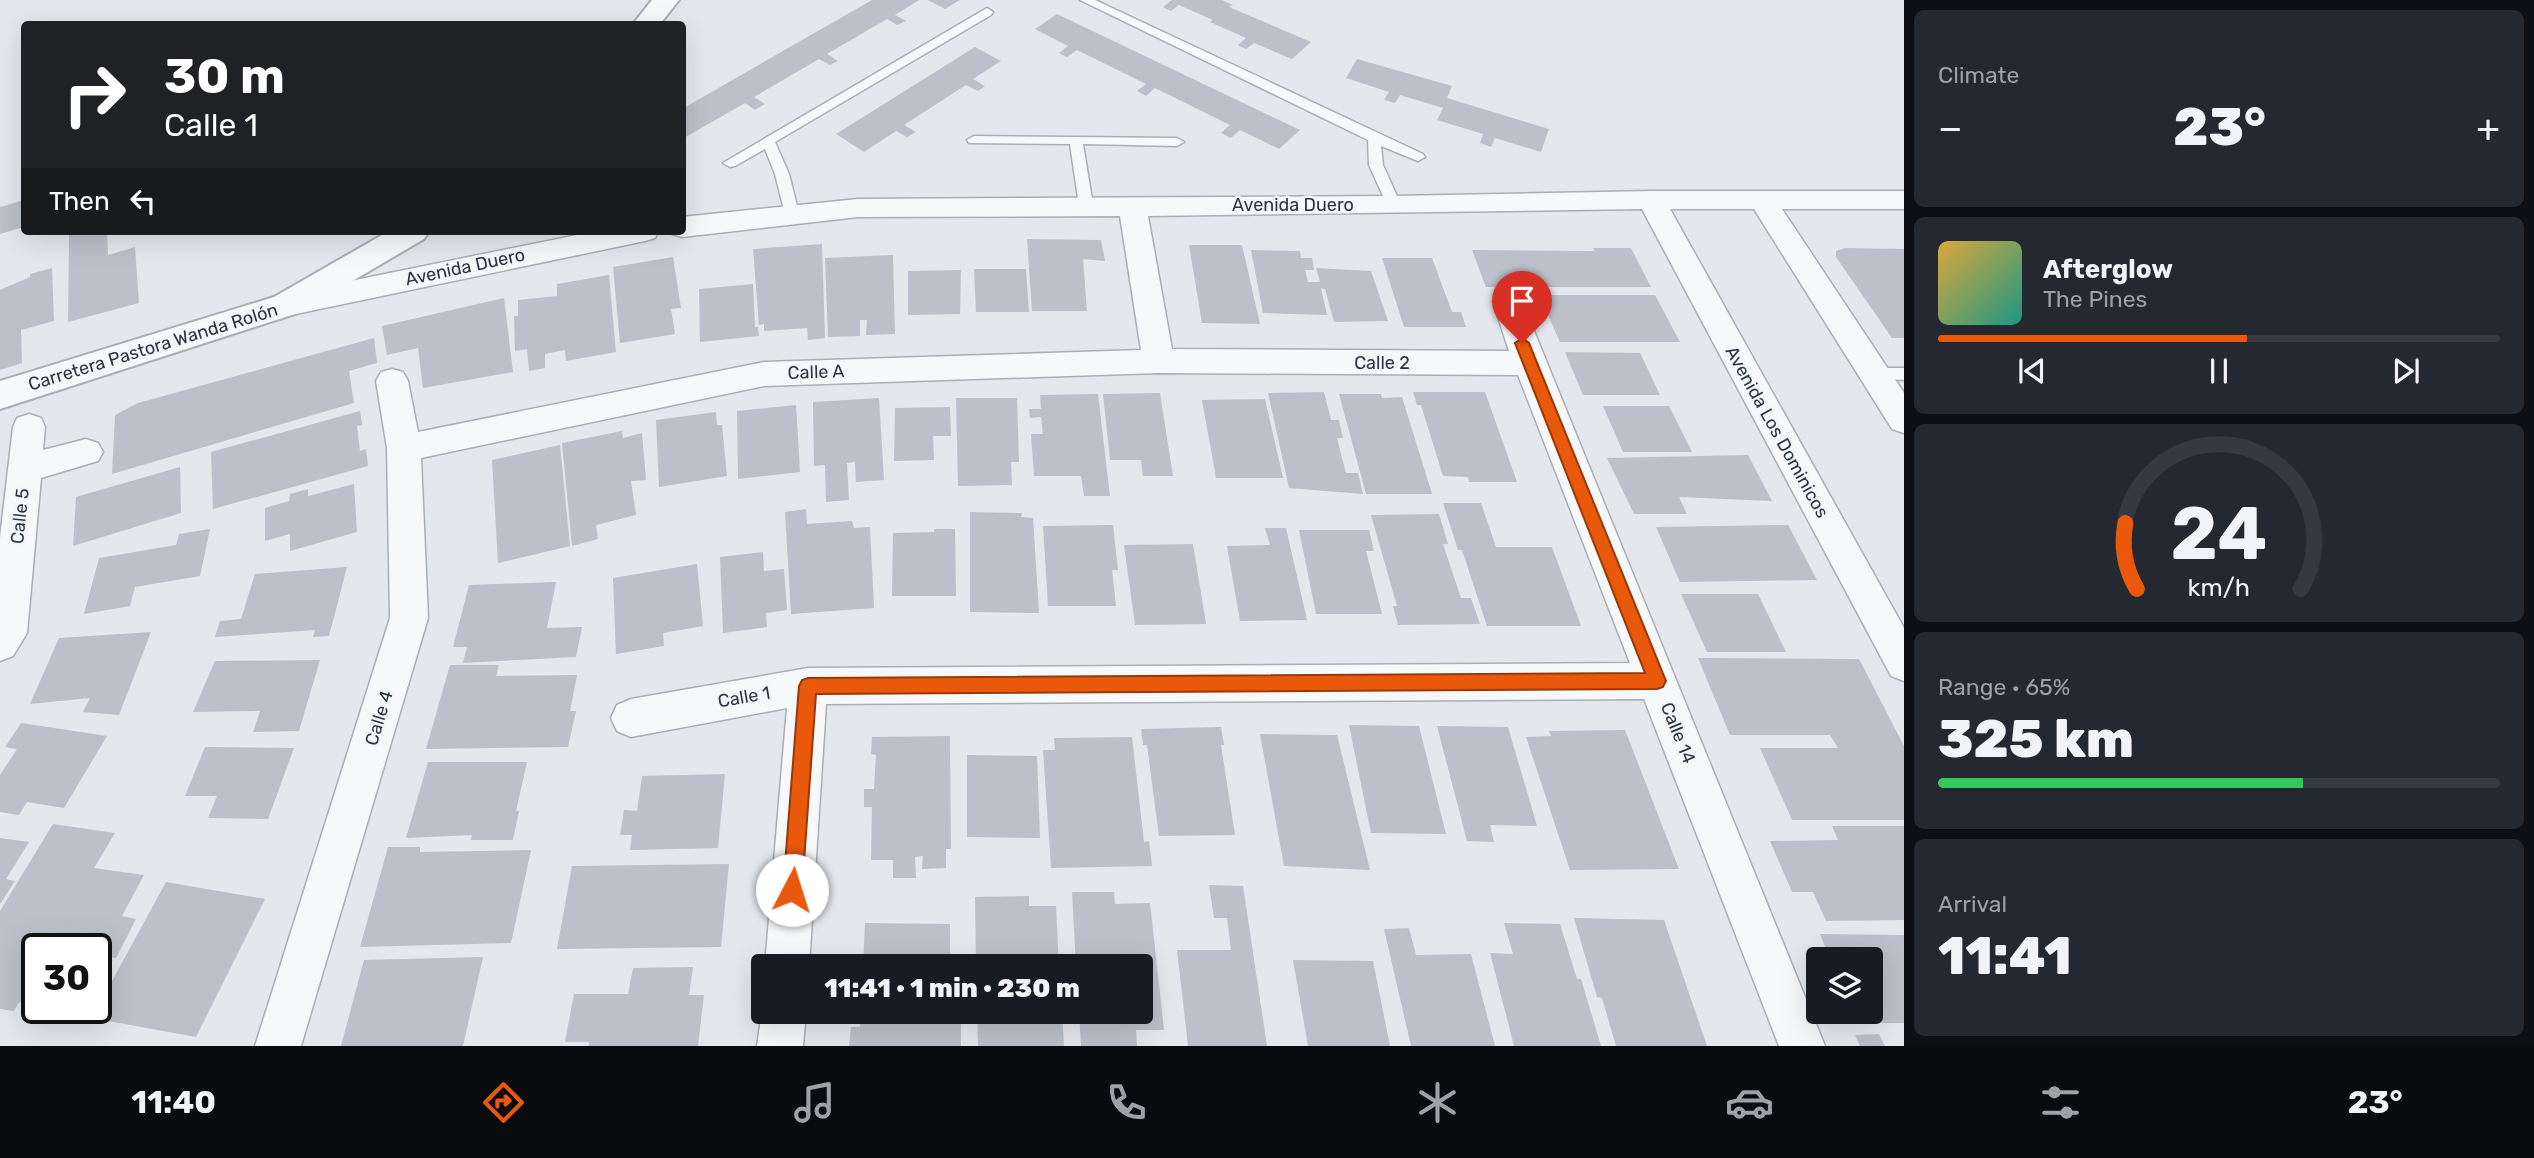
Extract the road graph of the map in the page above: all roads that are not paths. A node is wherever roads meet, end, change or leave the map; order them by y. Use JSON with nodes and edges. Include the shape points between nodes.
{"nodes":[{"id":1,"x":666,"y":0,"type":"edge"},
{"id":2,"x":1086,"y":0,"type":"edge"},
{"id":3,"x":987,"y":12,"type":"dead end"},
{"id":4,"x":648,"y":21,"type":"edge"},
{"id":5,"x":1374,"y":138,"type":"junction"},
{"id":6,"x":974,"y":139,"type":"dead end"},
{"id":7,"x":1076,"y":140,"type":"junction"},
{"id":8,"x":768,"y":141,"type":"junction"},
{"id":9,"x":1177,"y":142,"type":"dead end"},
{"id":10,"x":1418,"y":157,"type":"dead end"},
{"id":11,"x":730,"y":163,"type":"dead end"},
{"id":12,"x":1651,"y":200,"type":"junction"},
{"id":13,"x":1762,"y":200,"type":"junction"},
{"id":14,"x":1904,"y":200,"type":"edge"},
{"id":15,"x":1086,"y":205,"type":"junction"},
{"id":16,"x":1132,"y":205,"type":"junction"},
{"id":17,"x":1394,"y":205,"type":"junction"},
{"id":18,"x":792,"y":214,"type":"junction"},
{"id":19,"x":686,"y":227,"type":"edge"},
{"id":20,"x":406,"y":235,"type":"edge"},
{"id":21,"x":617,"y":235,"type":"edge"},
{"id":22,"x":1508,"y":302,"type":"dead end"},
{"id":23,"x":286,"y":305,"type":"junction"},
{"id":24,"x":1158,"y":361,"type":"junction"},
{"id":25,"x":1235,"y":362,"type":"joint"},
{"id":26,"x":1529,"y":363,"type":"junction"},
{"id":27,"x":1889,"y":374,"type":"edge"},
{"id":28,"x":392,"y":381,"type":"dead end"},
{"id":29,"x":0,"y":395,"type":"edge"},
{"id":30,"x":1904,"y":420,"type":"edge"},
{"id":31,"x":29,"y":427,"type":"dead end"},
{"id":32,"x":404,"y":448,"type":"junction"},
{"id":33,"x":86,"y":452,"type":"dead end"},
{"id":34,"x":25,"y":469,"type":"junction"},
{"id":35,"x":0,"y":645,"type":"edge"},
{"id":36,"x":1904,"y":664,"type":"edge"},
{"id":37,"x":1657,"y":681,"type":"junction"},
{"id":38,"x":808,"y":686,"type":"junction"},
{"id":39,"x":631,"y":718,"type":"dead end"},
{"id":40,"x":788,"y":954,"type":"edge"},
{"id":41,"x":782,"y":1024,"type":"edge"},
{"id":42,"x":278,"y":1046,"type":"edge"},
{"id":43,"x":780,"y":1046,"type":"edge"},
{"id":44,"x":1802,"y":1046,"type":"edge"}],
"edges":[{"from":1,"to":4,"type":"street"},
{"from":2,"to":5,"type":"lane"},
{"from":3,"to":8,"type":"lane"},
{"from":5,"to":10,"type":"lane"},
{"from":5,"to":17,"type":"lane","via":[[1376,165]]},
{"from":6,"to":7,"type":"lane"},
{"from":7,"to":9,"type":"lane"},
{"from":7,"to":15,"type":"lane"},
{"from":8,"to":11,"type":"lane"},
{"from":8,"to":18,"type":"lane"},
{"from":12,"to":13,"type":"street","name":"Avenida Duero"},
{"from":12,"to":17,"type":"street","name":"Avenida Duero"},
{"from":12,"to":36,"type":"street","name":"Avenida Los Dominicos"},
{"from":13,"to":14,"type":"street","name":"Avenida Duero"},
{"from":13,"to":27,"type":"street"},
{"from":15,"to":16,"type":"street","name":"Avenida Duero"},
{"from":15,"to":18,"type":"street","name":"Avenida Duero","via":[[858,208]]},
{"from":16,"to":17,"type":"street","name":"Avenida Duero"},
{"from":16,"to":24,"type":"street"},
{"from":18,"to":19,"type":"street","name":"Avenida Duero"},
{"from":20,"to":23,"type":"street","name":"Carretera Pastora Wanda Rolón"},
{"from":21,"to":23,"type":"street","name":"Avenida Duero"},
{"from":22,"to":26,"type":"street","name":"Calle 14"},
{"from":23,"to":29,"type":"street","name":"Carretera Pastora Wanda Rolón"},
{"from":24,"to":25,"type":"street","name":"Calle A"},
{"from":24,"to":32,"type":"street","name":"Calle A","via":[[764,374]]},
{"from":25,"to":26,"type":"street","name":"Calle 2"},
{"from":26,"to":37,"type":"street","name":"Calle 14"},
{"from":27,"to":30,"type":"street"},
{"from":28,"to":32,"type":"street","name":"Calle 4"},
{"from":31,"to":34,"type":"street","name":"Calle 5"},
{"from":32,"to":42,"type":"street","name":"Calle 4","via":[[409,618]]},
{"from":33,"to":34,"type":"street"},
{"from":34,"to":35,"type":"street","name":"Calle 5","via":[[8,633]]},
{"from":37,"to":38,"type":"street","name":"Calle 1"},
{"from":37,"to":44,"type":"street","name":"Calle 14"},
{"from":38,"to":39,"type":"street","name":"Calle 1"},
{"from":38,"to":40,"type":"street"},
{"from":41,"to":43,"type":"street"}]}
